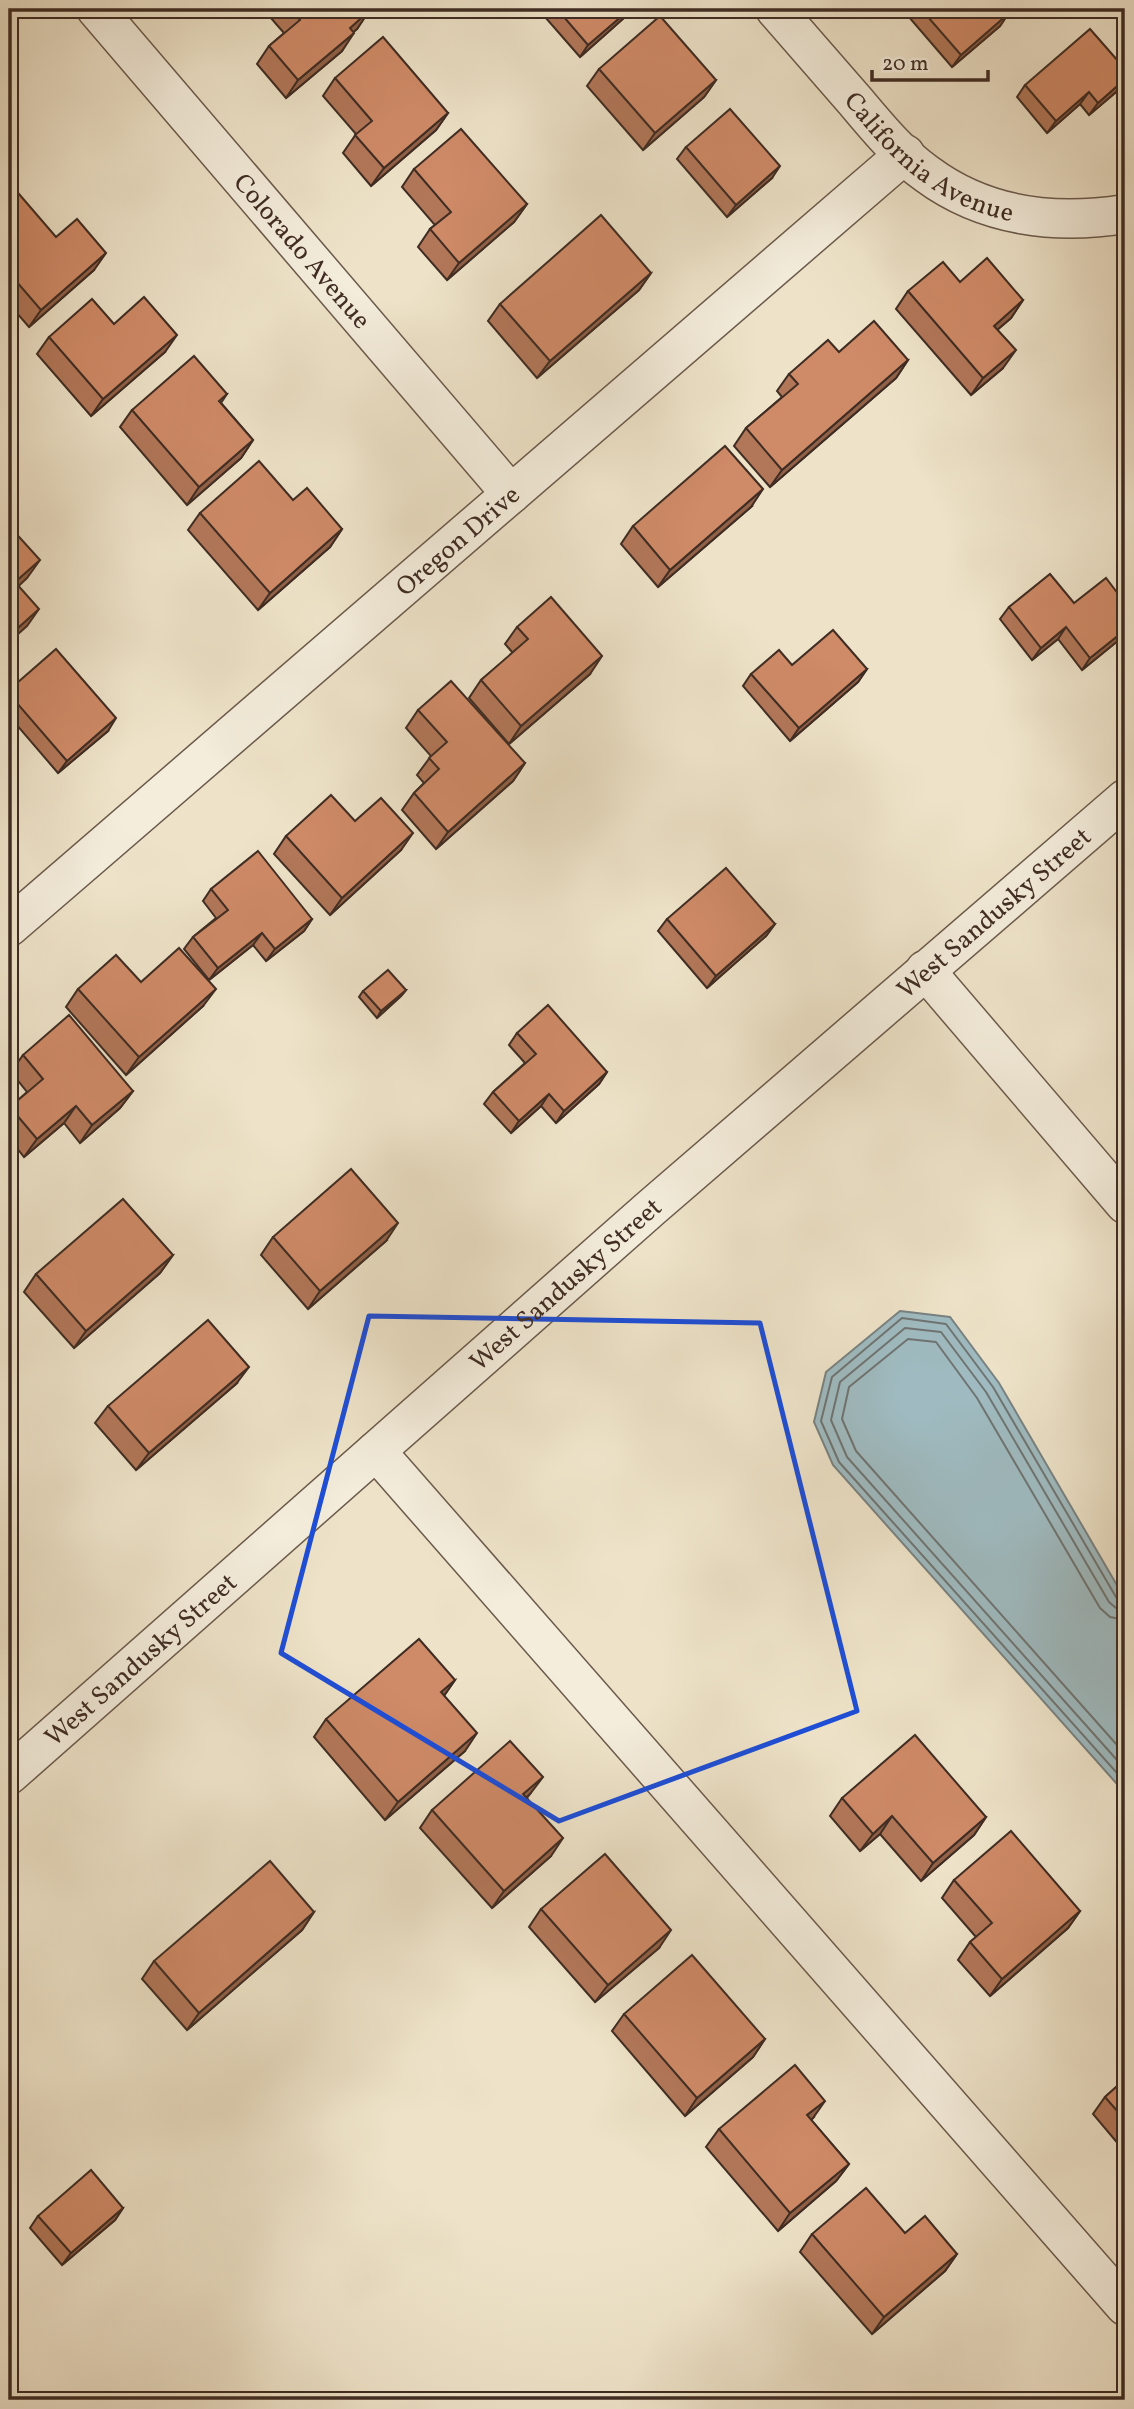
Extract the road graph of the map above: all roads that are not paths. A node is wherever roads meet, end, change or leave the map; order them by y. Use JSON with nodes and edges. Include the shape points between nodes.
{"nodes":[{"id":1,"x":96,"y":9,"type":"edge"},
{"id":2,"x":775,"y":9,"type":"edge"},
{"id":3,"x":905,"y":154,"type":"junction"},
{"id":4,"x":1125,"y":214,"type":"edge"},
{"id":5,"x":511,"y":494,"type":"junction"},
{"id":6,"x":1125,"y":799,"type":"edge"},
{"id":7,"x":14,"y":913,"type":"edge"},
{"id":8,"x":925,"y":971,"type":"junction"},
{"id":9,"x":1125,"y":1204,"type":"edge"},
{"id":10,"x":376,"y":1451,"type":"junction"},
{"id":11,"x":9,"y":1775,"type":"edge"},
{"id":12,"x":1125,"y":2306,"type":"edge"}],
"edges":[{"from":1,"to":5,"type":"street","name":"Colorado Avenue"},
{"from":2,"to":3,"type":"street","name":"California Avenue"},
{"from":3,"to":4,"type":"street","name":"California Avenue","via":[[958,193],[1031,218],[1090,220]]},
{"from":3,"to":5,"type":"street","name":"Oregon Drive"},
{"from":5,"to":7,"type":"street","name":"Oregon Drive"},
{"from":6,"to":8,"type":"street","name":"West Sandusky Street"},
{"from":8,"to":9,"type":"street"},
{"from":8,"to":10,"type":"street","name":"West Sandusky Street"},
{"from":10,"to":11,"type":"street","name":"West Sandusky Street"},
{"from":10,"to":12,"type":"street"}]}
